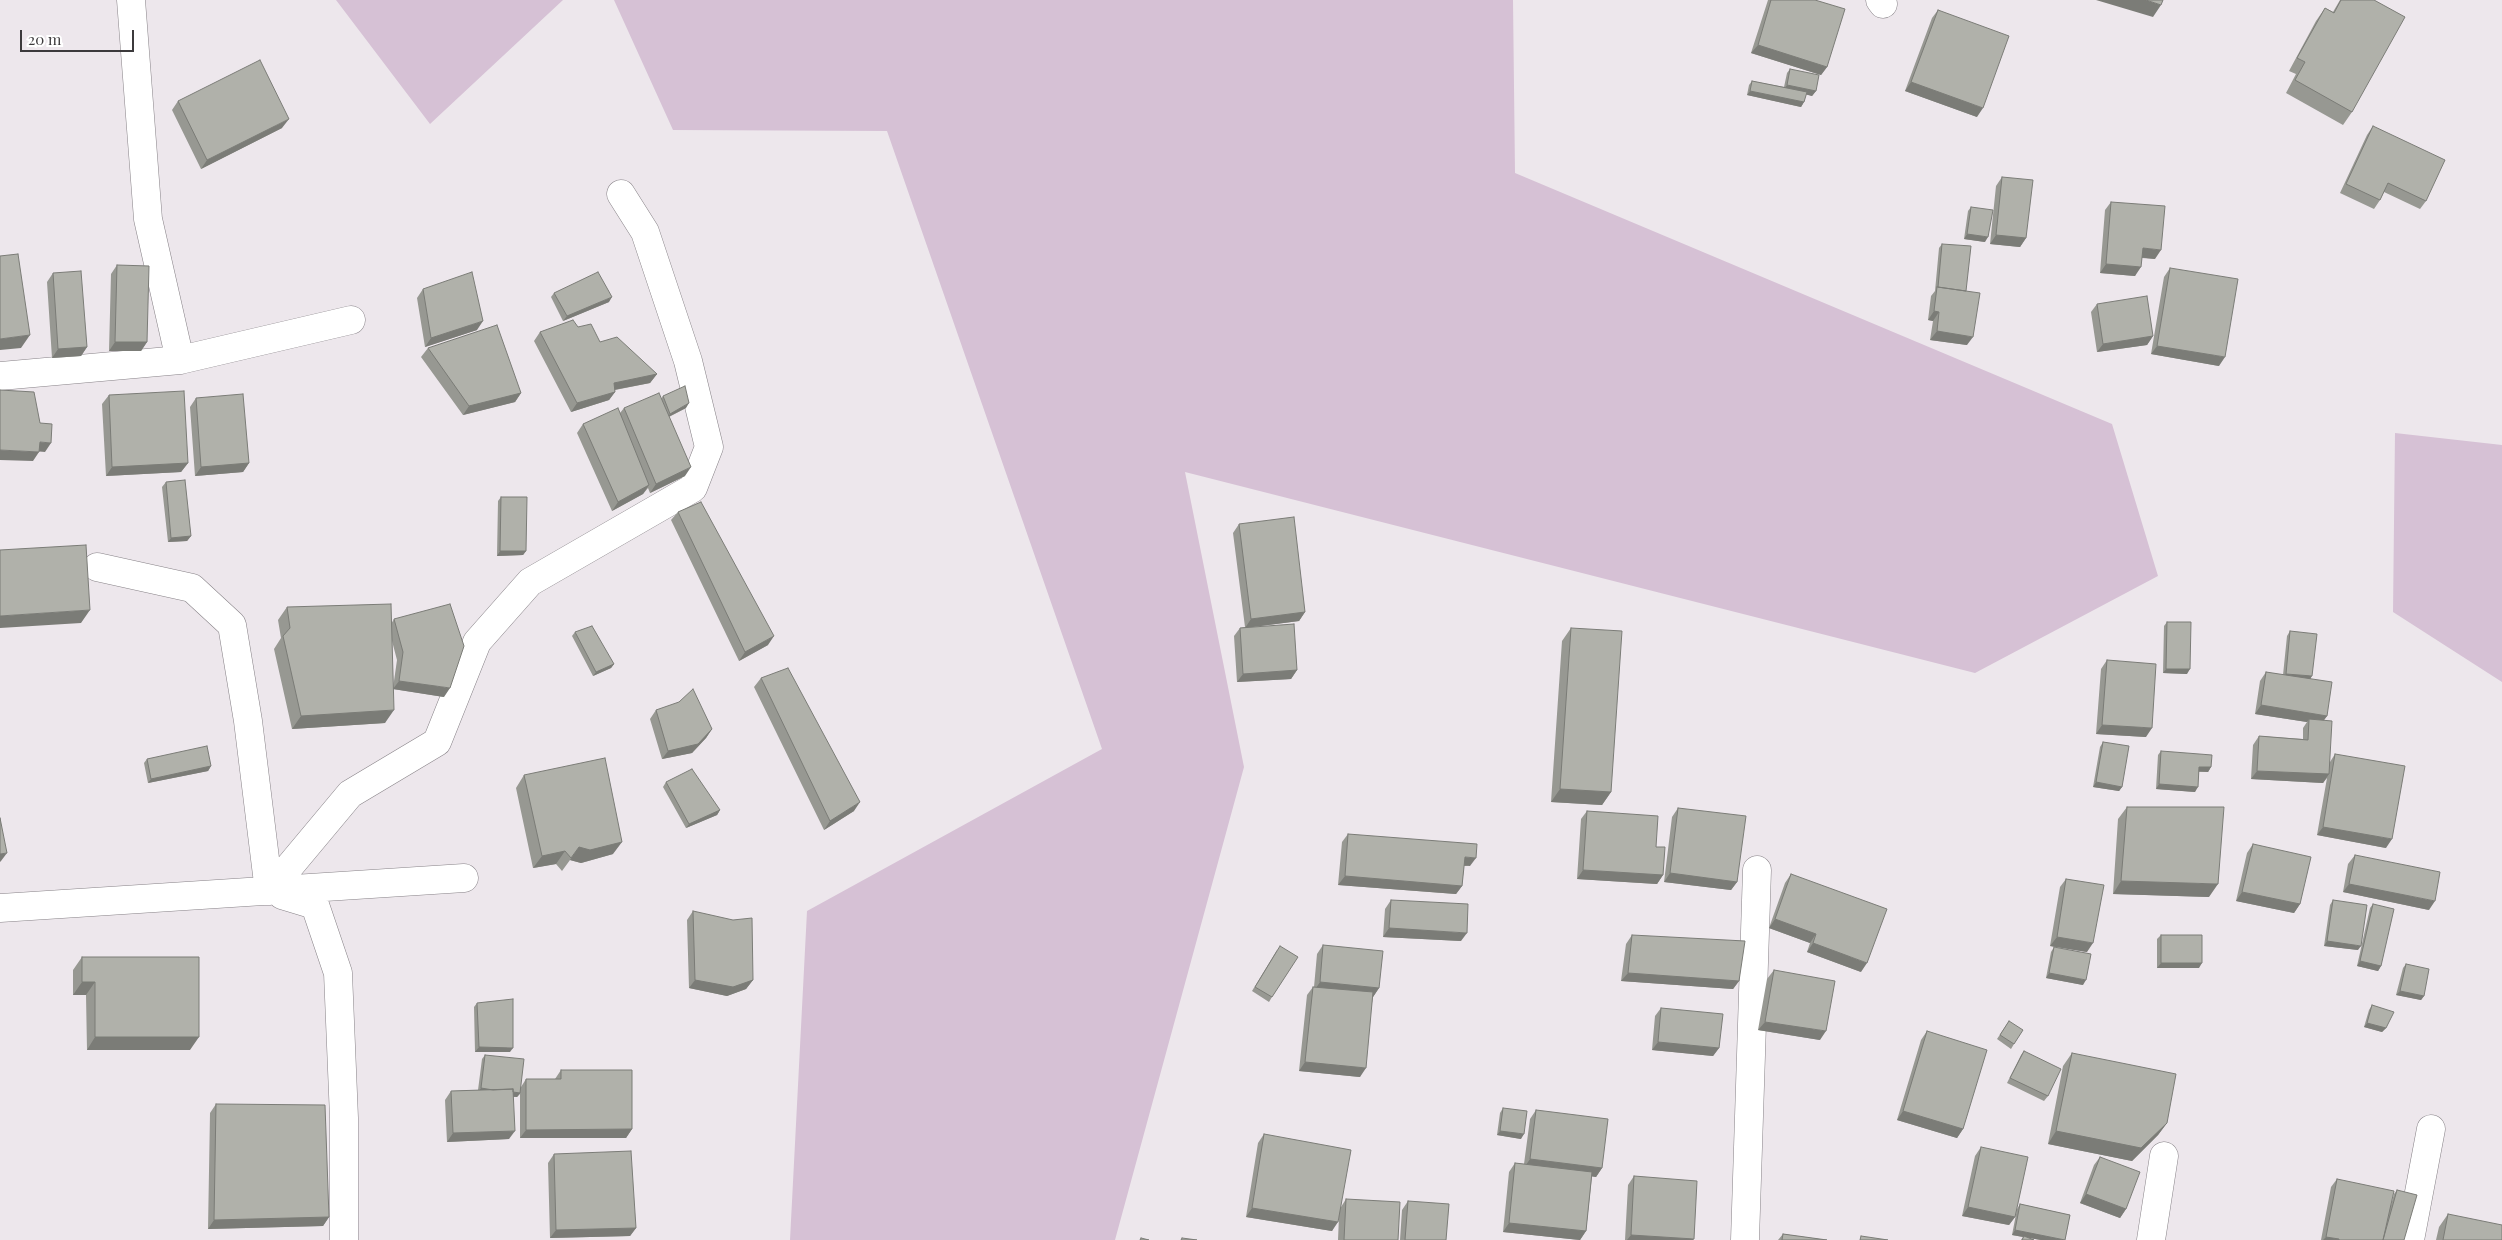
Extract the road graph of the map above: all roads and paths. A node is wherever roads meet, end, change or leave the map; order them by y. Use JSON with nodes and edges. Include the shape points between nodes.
{"nodes":[{"id":1,"x":131,"y":0,"type":"edge"},
{"id":2,"x":621,"y":194,"type":"dead end"},
{"id":3,"x":350,"y":320,"type":"dead end"},
{"id":4,"x":180,"y":360,"type":"junction"},
{"id":5,"x":0,"y":376,"type":"edge"},
{"id":6,"x":97,"y":568,"type":"dead end"},
{"id":7,"x":1757,"y":870,"type":"dead end"},
{"id":8,"x":464,"y":878,"type":"dead end"},
{"id":9,"x":269,"y":891,"type":"junction"},
{"id":10,"x":0,"y":908,"type":"edge"},
{"id":11,"x":2431,"y":1129,"type":"dead end"},
{"id":12,"x":2164,"y":1156,"type":"dead end"},
{"id":13,"x":344,"y":1240,"type":"edge"},
{"id":14,"x":1745,"y":1240,"type":"edge"},
{"id":15,"x":2151,"y":1240,"type":"edge"},
{"id":16,"x":2410,"y":1240,"type":"edge"}],
"edges":[{"from":1,"to":4,"type":"street","via":[[148,219]]},
{"from":2,"to":9,"type":"street","via":[[645,232],[693,380],[709,447],[693,488],[530,582],[477,642],[437,742],[350,794]]},
{"from":3,"to":4,"type":"street"},
{"from":4,"to":5,"type":"street"},
{"from":6,"to":9,"type":"street","via":[[192,588],[232,625],[248,721]]},
{"from":7,"to":14,"type":"street"},
{"from":8,"to":9,"type":"street"},
{"from":9,"to":10,"type":"street"},
{"from":9,"to":13,"type":"street","via":[[315,905],[338,973],[344,1118]]},
{"from":11,"to":16,"type":"street"},
{"from":12,"to":15,"type":"street"}]}
